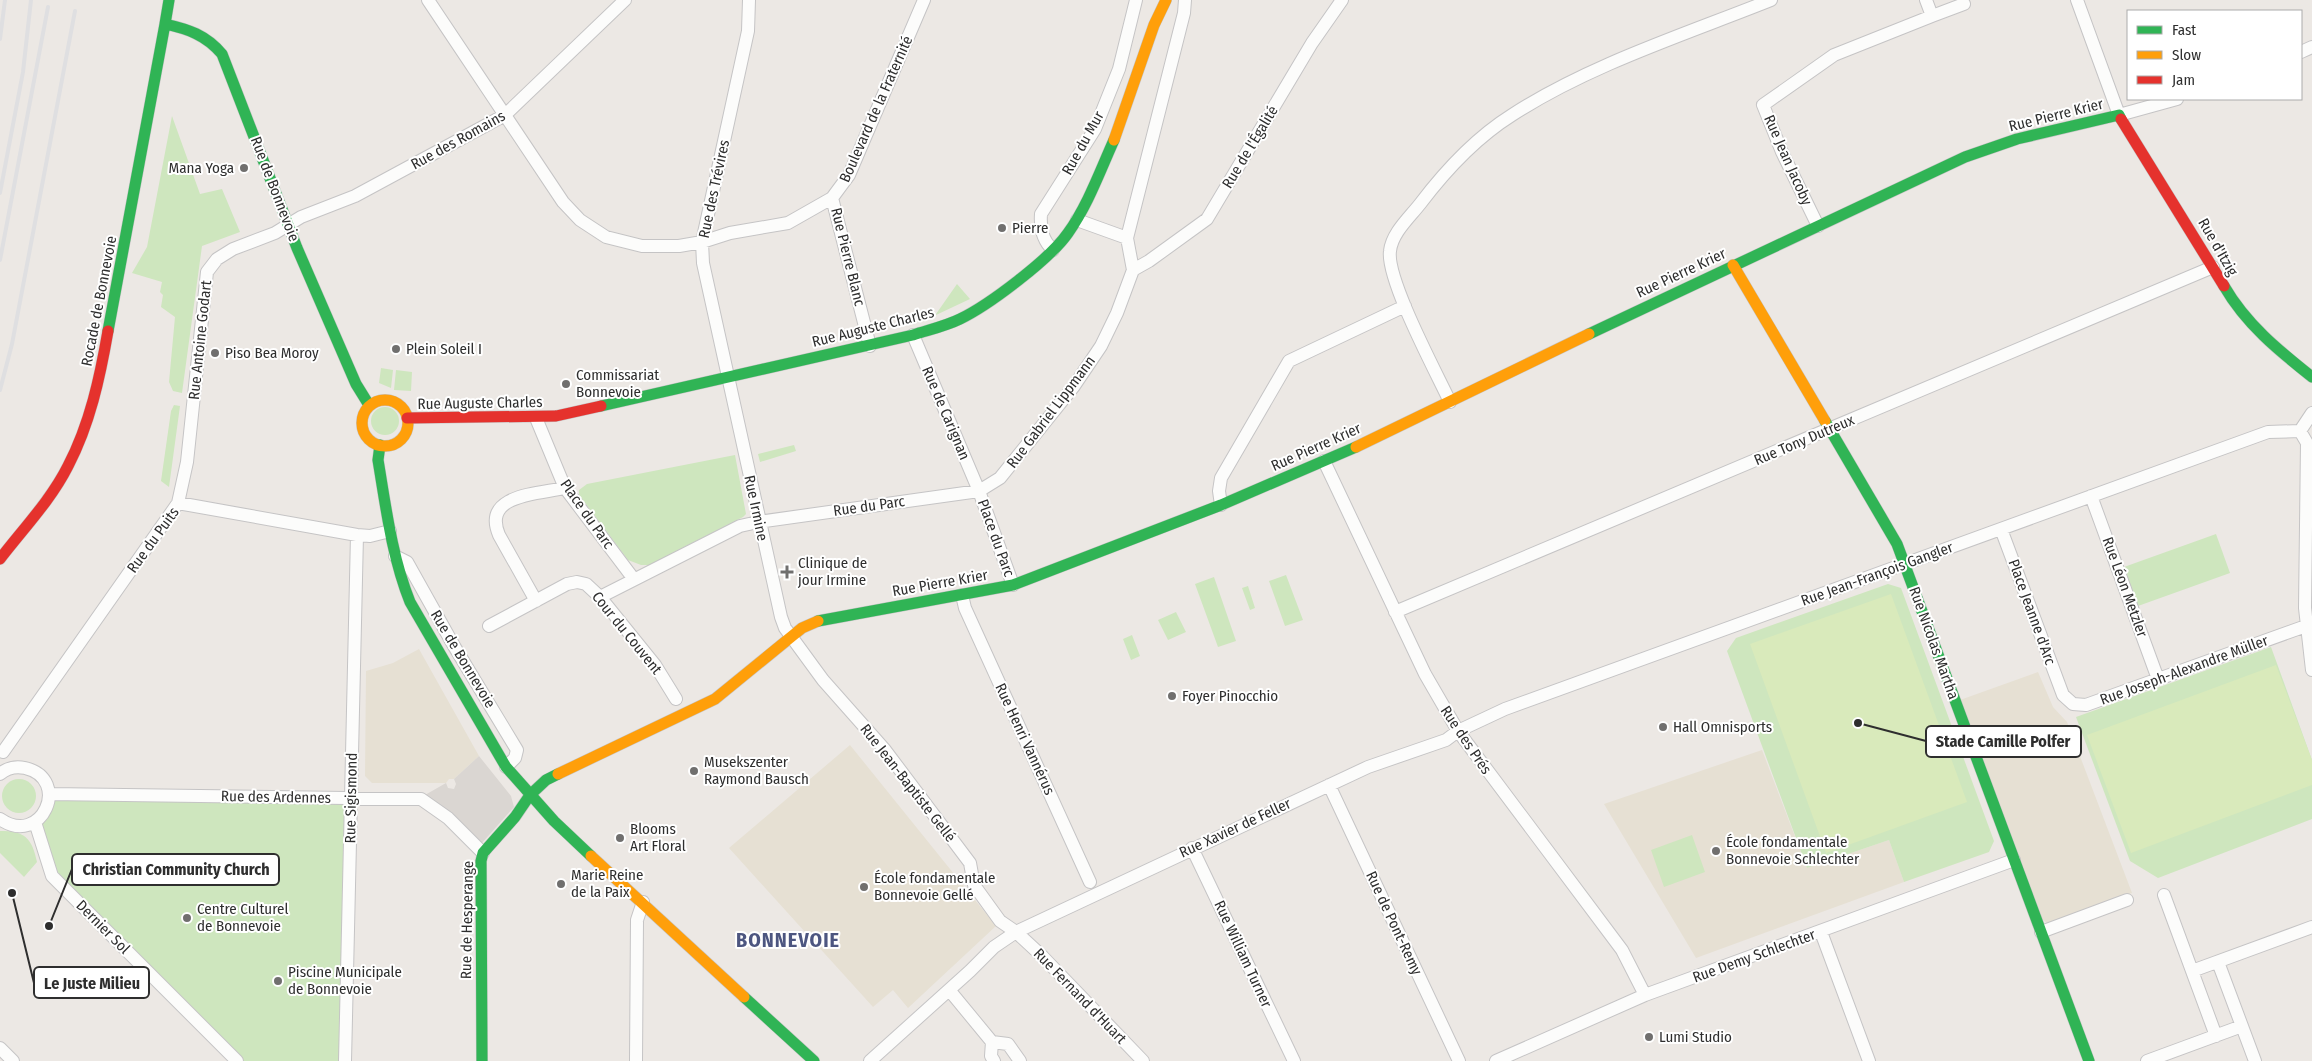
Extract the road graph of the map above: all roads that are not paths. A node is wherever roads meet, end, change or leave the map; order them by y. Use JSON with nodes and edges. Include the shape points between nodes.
{"nodes":[{"id":1,"x":169,"y":0,"type":"edge"},
{"id":2,"x":428,"y":0,"type":"edge"},
{"id":3,"x":625,"y":0,"type":"edge"},
{"id":4,"x":750,"y":0,"type":"edge"},
{"id":5,"x":924,"y":0,"type":"edge"},
{"id":6,"x":1136,"y":0,"type":"edge"},
{"id":7,"x":1166,"y":0,"type":"edge"},
{"id":8,"x":1185,"y":0,"type":"edge"},
{"id":9,"x":1342,"y":0,"type":"edge"},
{"id":10,"x":1771,"y":0,"type":"edge"},
{"id":11,"x":1926,"y":0,"type":"edge"},
{"id":12,"x":2077,"y":0,"type":"edge"},
{"id":13,"x":1964,"y":4,"type":"dead end"},
{"id":14,"x":1932,"y":16,"type":"junction"},
{"id":15,"x":165,"y":24,"type":"junction"},
{"id":16,"x":2173,"y":100,"type":"edge"},
{"id":17,"x":2119,"y":115,"type":"junction"},
{"id":18,"x":505,"y":116,"type":"junction"},
{"id":19,"x":832,"y":198,"type":"junction"},
{"id":20,"x":1077,"y":220,"type":"junction"},
{"id":21,"x":288,"y":225,"type":"junction"},
{"id":22,"x":1818,"y":226,"type":"junction"},
{"id":23,"x":1127,"y":238,"type":"junction"},
{"id":24,"x":702,"y":242,"type":"junction"},
{"id":25,"x":1053,"y":250,"type":"junction"},
{"id":26,"x":1734,"y":265,"type":"junction"},
{"id":27,"x":2213,"y":267,"type":"junction"},
{"id":28,"x":1133,"y":270,"type":"junction"},
{"id":29,"x":1405,"y":306,"type":"junction"},
{"id":30,"x":913,"y":336,"type":"junction"},
{"id":31,"x":870,"y":346,"type":"junction"},
{"id":32,"x":728,"y":377,"type":"junction"},
{"id":33,"x":2312,"y":377,"type":"edge"},
{"id":34,"x":1450,"y":402,"type":"junction"},
{"id":35,"x":369,"y":405,"type":"junction"},
{"id":36,"x":2312,"y":413,"type":"edge"},
{"id":37,"x":407,"y":418,"type":"junction"},
{"id":38,"x":536,"y":418,"type":"junction"},
{"id":39,"x":1829,"y":429,"type":"junction"},
{"id":40,"x":2300,"y":431,"type":"junction"},
{"id":41,"x":380,"y":445,"type":"junction"},
{"id":42,"x":1324,"y":461,"type":"junction"},
{"id":43,"x":565,"y":488,"type":"junction"},
{"id":44,"x":979,"y":491,"type":"junction"},
{"id":45,"x":2091,"y":496,"type":"junction"},
{"id":46,"x":178,"y":503,"type":"junction"},
{"id":47,"x":1221,"y":505,"type":"junction"},
{"id":48,"x":758,"y":522,"type":"junction"},
{"id":49,"x":2001,"y":529,"type":"junction"},
{"id":50,"x":390,"y":531,"type":"junction"},
{"id":51,"x":357,"y":535,"type":"junction"},
{"id":52,"x":395,"y":556,"type":"junction"},
{"id":53,"x":0,"y":559,"type":"edge"},
{"id":54,"x":1905,"y":564,"type":"junction"},
{"id":55,"x":633,"y":578,"type":"junction"},
{"id":56,"x":1013,"y":585,"type":"junction"},
{"id":57,"x":962,"y":595,"type":"junction"},
{"id":58,"x":600,"y":597,"type":"junction"},
{"id":59,"x":536,"y":601,"type":"junction"},
{"id":60,"x":1395,"y":612,"type":"junction"},
{"id":61,"x":489,"y":626,"type":"dead end"},
{"id":62,"x":2306,"y":626,"type":"junction"},
{"id":63,"x":791,"y":636,"type":"junction"},
{"id":64,"x":2312,"y":670,"type":"edge"},
{"id":65,"x":2158,"y":679,"type":"junction"},
{"id":66,"x":2063,"y":695,"type":"joint"},
{"id":67,"x":676,"y":700,"type":"dead end"},
{"id":68,"x":1458,"y":732,"type":"junction"},
{"id":69,"x":2,"y":750,"type":"edge"},
{"id":70,"x":506,"y":767,"type":"junction"},
{"id":71,"x":6,"y":771,"type":"edge"},
{"id":72,"x":1329,"y":785,"type":"junction"},
{"id":73,"x":49,"y":794,"type":"junction"},
{"id":74,"x":530,"y":795,"type":"junction"},
{"id":75,"x":351,"y":798,"type":"junction"},
{"id":76,"x":0,"y":819,"type":"edge"},
{"id":77,"x":35,"y":822,"type":"junction"},
{"id":78,"x":1192,"y":848,"type":"junction"},
{"id":79,"x":483,"y":853,"type":"junction"},
{"id":80,"x":2014,"y":860,"type":"junction"},
{"id":81,"x":1090,"y":882,"type":"dead end"},
{"id":82,"x":2164,"y":894,"type":"dead end"},
{"id":83,"x":2127,"y":900,"type":"dead end"},
{"id":84,"x":643,"y":902,"type":"junction"},
{"id":85,"x":2312,"y":927,"type":"edge"},
{"id":86,"x":1016,"y":932,"type":"junction"},
{"id":87,"x":1821,"y":932,"type":"junction"},
{"id":88,"x":2041,"y":932,"type":"junction"},
{"id":89,"x":2218,"y":962,"type":"junction"},
{"id":90,"x":2192,"y":971,"type":"junction"},
{"id":91,"x":950,"y":991,"type":"junction"},
{"id":92,"x":1645,"y":995,"type":"junction"},
{"id":93,"x":2242,"y":1026,"type":"junction"},
{"id":94,"x":2216,"y":1036,"type":"junction"},
{"id":95,"x":992,"y":1042,"type":"junction"},
{"id":96,"x":0,"y":1048,"type":"edge"},
{"id":97,"x":13,"y":1061,"type":"edge"},
{"id":98,"x":237,"y":1061,"type":"edge"},
{"id":99,"x":345,"y":1061,"type":"edge"},
{"id":100,"x":482,"y":1061,"type":"edge"},
{"id":101,"x":636,"y":1061,"type":"edge"},
{"id":102,"x":814,"y":1061,"type":"edge"},
{"id":103,"x":870,"y":1061,"type":"edge"},
{"id":104,"x":994,"y":1061,"type":"edge"},
{"id":105,"x":1020,"y":1061,"type":"edge"},
{"id":106,"x":1143,"y":1061,"type":"edge"},
{"id":107,"x":1294,"y":1061,"type":"edge"},
{"id":108,"x":1459,"y":1061,"type":"edge"},
{"id":109,"x":1496,"y":1061,"type":"edge"},
{"id":110,"x":1869,"y":1061,"type":"edge"},
{"id":111,"x":2089,"y":1061,"type":"edge"},
{"id":112,"x":2147,"y":1061,"type":"edge"},
{"id":113,"x":2255,"y":1061,"type":"edge"}],
"edges":[{"from":1,"to":15,"type":"main road"},
{"from":2,"to":18,"type":"street","name":"Boulevard de la Fraternité"},
{"from":3,"to":18,"type":"street","name":"Rue des Romains"},
{"from":4,"to":24,"type":"street","name":"Rue des Trévires","via":[[748,30]]},
{"from":5,"to":19,"type":"street","name":"Boulevard de la Fraternité","via":[[849,175]]},
{"from":6,"to":25,"type":"street","name":"Rue du Mur","via":[[1119,69],[1095,129],[1041,214],[1040,225],[1046,243]]},
{"from":7,"to":20,"type":"main road","name":"Rue Auguste Charles","via":[[1154,25],[1116,135]]},
{"from":8,"to":23,"type":"street"},
{"from":9,"to":28,"type":"street","name":"Rue de l'Égalité","via":[[1312,42],[1207,219]]},
{"from":10,"to":29,"type":"street","via":[[1570,81],[1510,115],[1438,181],[1393,239],[1390,265]]},
{"from":11,"to":14,"type":"street"},
{"from":12,"to":17,"type":"street"},
{"from":13,"to":14,"type":"street","name":"Rue Jean Jacoby"},
{"from":14,"to":22,"type":"street","name":"Rue Jean Jacoby","via":[[1834,55],[1763,105]]},
{"from":15,"to":21,"type":"main road","name":"Rue de Bonnevoie","via":[[200,34],[222,54]]},
{"from":15,"to":53,"type":"main road","name":"Rocade de Bonnevoie","via":[[89,419],[79,444],[51,493]]},
{"from":16,"to":17,"type":"street"},
{"from":17,"to":22,"type":"main road","name":"Rue Pierre Krier","via":[[2018,139],[1965,157]]},
{"from":17,"to":27,"type":"main road","name":"Rue d'Itzig"},
{"from":18,"to":21,"type":"street","name":"Rue des Romains","via":[[355,196]]},
{"from":18,"to":24,"type":"street","name":"Boulevard de la Fraternité","via":[[563,202],[580,220],[606,237],[642,246]]},
{"from":19,"to":24,"type":"street","name":"Boulevard de la Fraternité","via":[[788,223],[730,233]]},
{"from":19,"to":31,"type":"street","name":"Rue Pierre Blanc"},
{"from":20,"to":23,"type":"street"},
{"from":20,"to":25,"type":"main road","name":"Rue Auguste Charles"},
{"from":21,"to":35,"type":"main road","name":"Rue de Bonnevoie","via":[[356,384]]},
{"from":21,"to":46,"type":"street","name":"Rue Antoine Godart","via":[[275,234],[234,249],[217,259],[207,272],[187,462]]},
{"from":22,"to":26,"type":"main road","name":"Rue Pierre Krier"},
{"from":23,"to":28,"type":"street"},
{"from":24,"to":32,"type":"street","name":"Rue des Trévires","via":[[703,263]]},
{"from":25,"to":30,"type":"main road","name":"Rue Auguste Charles","via":[[1001,294],[960,319]]},
{"from":26,"to":34,"type":"main road","name":"Rue Pierre Krier"},
{"from":26,"to":39,"type":"main road","name":"Rue Nicolas Martha"},
{"from":27,"to":33,"type":"main road","name":"Rue d'Itzig","via":[[2248,321],[2270,344]]},
{"from":27,"to":39,"type":"street","name":"Rue Tony Dutreux"},
{"from":28,"to":44,"type":"street","name":"Rue Gabriel Lippmann","via":[[1101,346],[1074,386],[1000,478]]},
{"from":29,"to":34,"type":"street"},
{"from":29,"to":47,"type":"street","via":[[1289,361],[1221,478]]},
{"from":30,"to":31,"type":"main road","name":"Rue Auguste Charles"},
{"from":30,"to":44,"type":"street","name":"Rue de Carignan"},
{"from":31,"to":32,"type":"main road","name":"Rue Auguste Charles"},
{"from":32,"to":38,"type":"main road","name":"Rue Auguste Charles"},
{"from":32,"to":48,"type":"street","name":"Rue Irmine"},
{"from":34,"to":42,"type":"main road","name":"Rue Pierre Krier"},
{"from":35,"to":37,"type":"main road","via":[[380,400],[392,401],[402,408]]},
{"from":35,"to":41,"type":"main road","via":[[363,413],[362,428],[371,441]]},
{"from":36,"to":40,"type":"street"},
{"from":37,"to":38,"type":"main road","name":"Rue Auguste Charles"},
{"from":37,"to":41,"type":"main road","via":[[404,436],[389,445]]},
{"from":38,"to":43,"type":"street","name":"Place du Parc"},
{"from":39,"to":54,"type":"main road","name":"Rue Nicolas Martha","via":[[1897,544]]},
{"from":39,"to":60,"type":"street","name":"Rue Tony Dutreux"},
{"from":40,"to":45,"type":"street","name":"Rue Jean-François Gangler","via":[[2268,432]]},
{"from":40,"to":62,"type":"street","via":[[2308,443],[2304,564]]},
{"from":41,"to":50,"type":"main road","name":"Rue de Bonnevoie","via":[[378,460]]},
{"from":42,"to":47,"type":"main road","name":"Rue Pierre Krier"},
{"from":42,"to":60,"type":"street","name":"Rue des Prés"},
{"from":43,"to":55,"type":"street","name":"Place du Parc"},
{"from":43,"to":59,"type":"street","via":[[514,499],[504,503],[496,513],[499,535]]},
{"from":44,"to":48,"type":"street","name":"Rue du Parc"},
{"from":44,"to":56,"type":"street","name":"Place du Parc"},
{"from":45,"to":49,"type":"street","name":"Rue Jean-François Gangler"},
{"from":45,"to":65,"type":"street","name":"Rue Léon Metzler"},
{"from":46,"to":51,"type":"street","name":"Rue du Puits"},
{"from":46,"to":69,"type":"street","name":"Rue du Puits"},
{"from":47,"to":56,"type":"main road","name":"Rue Pierre Krier"},
{"from":48,"to":55,"type":"street","via":[[740,526]]},
{"from":48,"to":63,"type":"street","name":"Rue Irmine","via":[[781,617]]},
{"from":49,"to":54,"type":"street","name":"Rue Jean-François Gangler"},
{"from":49,"to":66,"type":"street","name":"Place Jeanne d'Arc"},
{"from":50,"to":51,"type":"street","name":"Rue du Puits","via":[[370,536]]},
{"from":50,"to":52,"type":"main road","name":"Rue de Bonnevoie"},
{"from":51,"to":75,"type":"street","name":"Rue Sigismond"},
{"from":52,"to":70,"type":"main road","name":"Rue de Bonnevoie","via":[[410,602]]},
{"from":52,"to":70,"type":"street","name":"Rue de Bonnevoie","via":[[407,562],[517,750],[515,758]]},
{"from":54,"to":68,"type":"street","name":"Rue Jean-François Gangler","via":[[1505,709]]},
{"from":54,"to":80,"type":"main road","name":"Rue Nicolas Martha"},
{"from":55,"to":58,"type":"street"},
{"from":56,"to":57,"type":"main road","name":"Rue Pierre Krier"},
{"from":57,"to":63,"type":"main road","name":"Rue Pierre Krier","via":[[831,617],[814,622]]},
{"from":57,"to":81,"type":"street","name":"Rue Henri Vannérus","via":[[965,608]]},
{"from":58,"to":59,"type":"street","name":"Cour du Couvent","via":[[586,584],[577,582]]},
{"from":58,"to":67,"type":"street","name":"Cour du Couvent","via":[[655,665]]},
{"from":59,"to":61,"type":"street","name":"Cour du Couvent"},
{"from":60,"to":68,"type":"street","name":"Rue des Prés"},
{"from":62,"to":64,"type":"street"},
{"from":62,"to":65,"type":"street","name":"Rue Joseph-Alexandre Müller"},
{"from":63,"to":74,"type":"main road","name":"Rue Pierre Krier","via":[[715,699],[554,775]]},
{"from":63,"to":86,"type":"street","name":"Rue Jean-Baptiste Gellé","via":[[823,680],[885,750],[970,863],[974,885],[1000,920]]},
{"from":65,"to":66,"type":"street","name":"Rue Joseph-Alexandre Müller","via":[[2086,705],[2073,704]]},
{"from":68,"to":72,"type":"street","name":"Rue Xavier de Feller","via":[[1446,740],[1368,767]]},
{"from":68,"to":92,"type":"street","name":"Rue des Prés","via":[[1622,950]]},
{"from":69,"to":71,"type":"street"},
{"from":70,"to":74,"type":"main road","name":"Rue de Bonnevoie"},
{"from":71,"to":73,"type":"street","via":[[22,767],[36,772],[46,784]]},
{"from":72,"to":78,"type":"street","name":"Rue Xavier de Feller"},
{"from":72,"to":108,"type":"street","name":"Rue de Pont-Remy"},
{"from":73,"to":75,"type":"street","name":"Rue des Ardennes"},
{"from":73,"to":77,"type":"street","via":[[46,810]]},
{"from":74,"to":79,"type":"main road","name":"Rue de Hesperange"},
{"from":74,"to":84,"type":"main road","name":"Rue de Bonnevoie"},
{"from":75,"to":79,"type":"street","name":"Rue des Ardennes","via":[[421,799],[448,818]]},
{"from":75,"to":99,"type":"street","name":"Rue Sigismond"},
{"from":76,"to":77,"type":"street","via":[[16,826]]},
{"from":77,"to":98,"type":"street","name":"Dernier Sol","via":[[52,876]]},
{"from":78,"to":86,"type":"street","name":"Rue Xavier de Feller"},
{"from":78,"to":107,"type":"street","name":"Rue William Turner"},
{"from":79,"to":100,"type":"main road","name":"Rue de Hesperange"},
{"from":80,"to":87,"type":"street","name":"Rue Demy Schlechter"},
{"from":80,"to":88,"type":"main road","name":"Rue Nicolas Martha"},
{"from":82,"to":90,"type":"street"},
{"from":83,"to":88,"type":"street"},
{"from":84,"to":101,"type":"street","via":[[636,920]]},
{"from":84,"to":102,"type":"main road","name":"Rue de Bonnevoie"},
{"from":85,"to":89,"type":"street"},
{"from":86,"to":91,"type":"street","name":"Rue Xavier de Feller","via":[[994,947]]},
{"from":86,"to":106,"type":"street","name":"Rue Fernand d'Huart"},
{"from":87,"to":92,"type":"street","name":"Rue Demy Schlechter"},
{"from":87,"to":110,"type":"street"},
{"from":88,"to":111,"type":"main road","name":"Rue Nicolas Martha"},
{"from":89,"to":90,"type":"street"},
{"from":89,"to":93,"type":"street"},
{"from":90,"to":94,"type":"street"},
{"from":91,"to":95,"type":"street"},
{"from":91,"to":103,"type":"street","name":"Rue Xavier de Feller"},
{"from":92,"to":109,"type":"street","name":"Rue Demy Schlechter"},
{"from":93,"to":94,"type":"street"},
{"from":93,"to":113,"type":"street"},
{"from":94,"to":112,"type":"street"},
{"from":95,"to":104,"type":"street"},
{"from":95,"to":105,"type":"street","via":[[1008,1044]]},
{"from":96,"to":97,"type":"street"}]}
